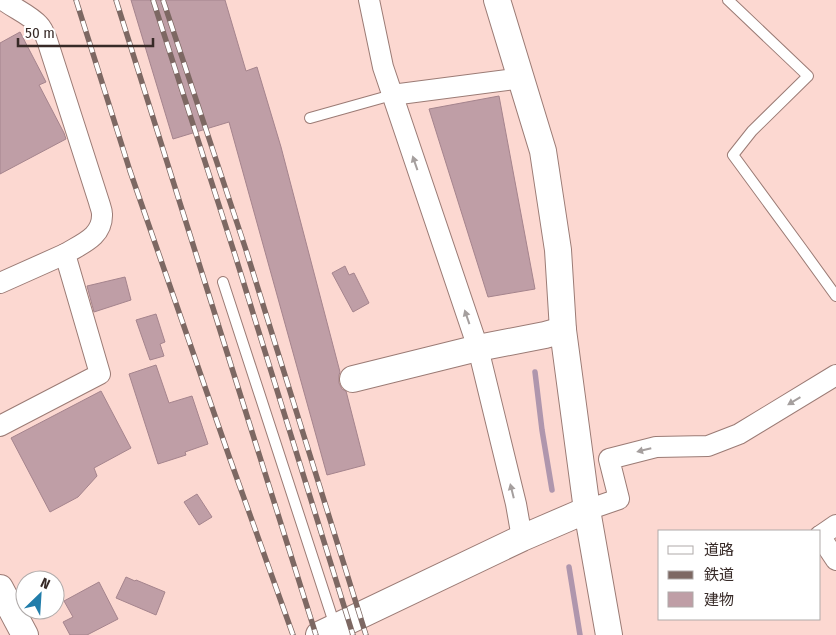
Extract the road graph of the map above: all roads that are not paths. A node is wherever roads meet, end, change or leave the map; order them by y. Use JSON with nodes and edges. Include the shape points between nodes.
{"nodes":[{"id":1,"x":369,"y":0,"type":"edge"},
{"id":2,"x":497,"y":0,"type":"edge"},
{"id":3,"x":728,"y":0,"type":"edge"},
{"id":4,"x":5,"y":8,"type":"edge"},
{"id":5,"x":522,"y":78,"type":"junction"},
{"id":6,"x":392,"y":95,"type":"junction"},
{"id":7,"x":310,"y":118,"type":"dead end"},
{"id":8,"x":65,"y":254,"type":"junction"},
{"id":9,"x":223,"y":282,"type":"dead end"},
{"id":10,"x":0,"y":283,"type":"edge"},
{"id":11,"x":836,"y":296,"type":"edge"},
{"id":12,"x":563,"y":330,"type":"junction"},
{"id":13,"x":478,"y":348,"type":"junction"},
{"id":14,"x":836,"y":375,"type":"edge"},
{"id":15,"x":348,"y":381,"type":"dead end"},
{"id":16,"x":0,"y":426,"type":"edge"},
{"id":17,"x":587,"y":510,"type":"junction"},
{"id":18,"x":836,"y":525,"type":"edge"},
{"id":19,"x":821,"y":535,"type":"edge"},
{"id":20,"x":522,"y":538,"type":"junction"},
{"id":21,"x":821,"y":538,"type":"edge"},
{"id":22,"x":836,"y":560,"type":"edge"},
{"id":23,"x":0,"y":588,"type":"edge"},
{"id":24,"x":327,"y":631,"type":"edge"},
{"id":25,"x":25,"y":635,"type":"edge"},
{"id":26,"x":609,"y":635,"type":"edge"}],
"edges":[{"from":1,"to":6,"type":"street"},
{"from":2,"to":5,"type":"street"},
{"from":3,"to":11,"type":"lane","via":[[808,76],[752,130],[733,155]]},
{"from":4,"to":8,"type":"street","via":[[31,18],[41,27],[102,214],[96,235]]},
{"from":5,"to":6,"type":"street"},
{"from":5,"to":12,"type":"street","via":[[543,151],[558,250]]},
{"from":6,"to":7,"type":"lane"},
{"from":13,"to":6,"type":"street","one_way":true},
{"from":8,"to":10,"type":"street"},
{"from":8,"to":16,"type":"street","via":[[100,374]]},
{"from":9,"to":24,"type":"lane"},
{"from":12,"to":13,"type":"street"},
{"from":12,"to":17,"type":"street"},
{"from":13,"to":15,"type":"street"},
{"from":20,"to":13,"type":"street","one_way":true},
{"from":14,"to":17,"type":"street","one_way":true,"via":[[740,434],[708,446],[656,447],[609,459],[619,499]]},
{"from":17,"to":20,"type":"street"},
{"from":17,"to":26,"type":"street"},
{"from":18,"to":19,"type":"street"},
{"from":20,"to":24,"type":"street"},
{"from":21,"to":22,"type":"street"},
{"from":23,"to":25,"type":"street"}]}
